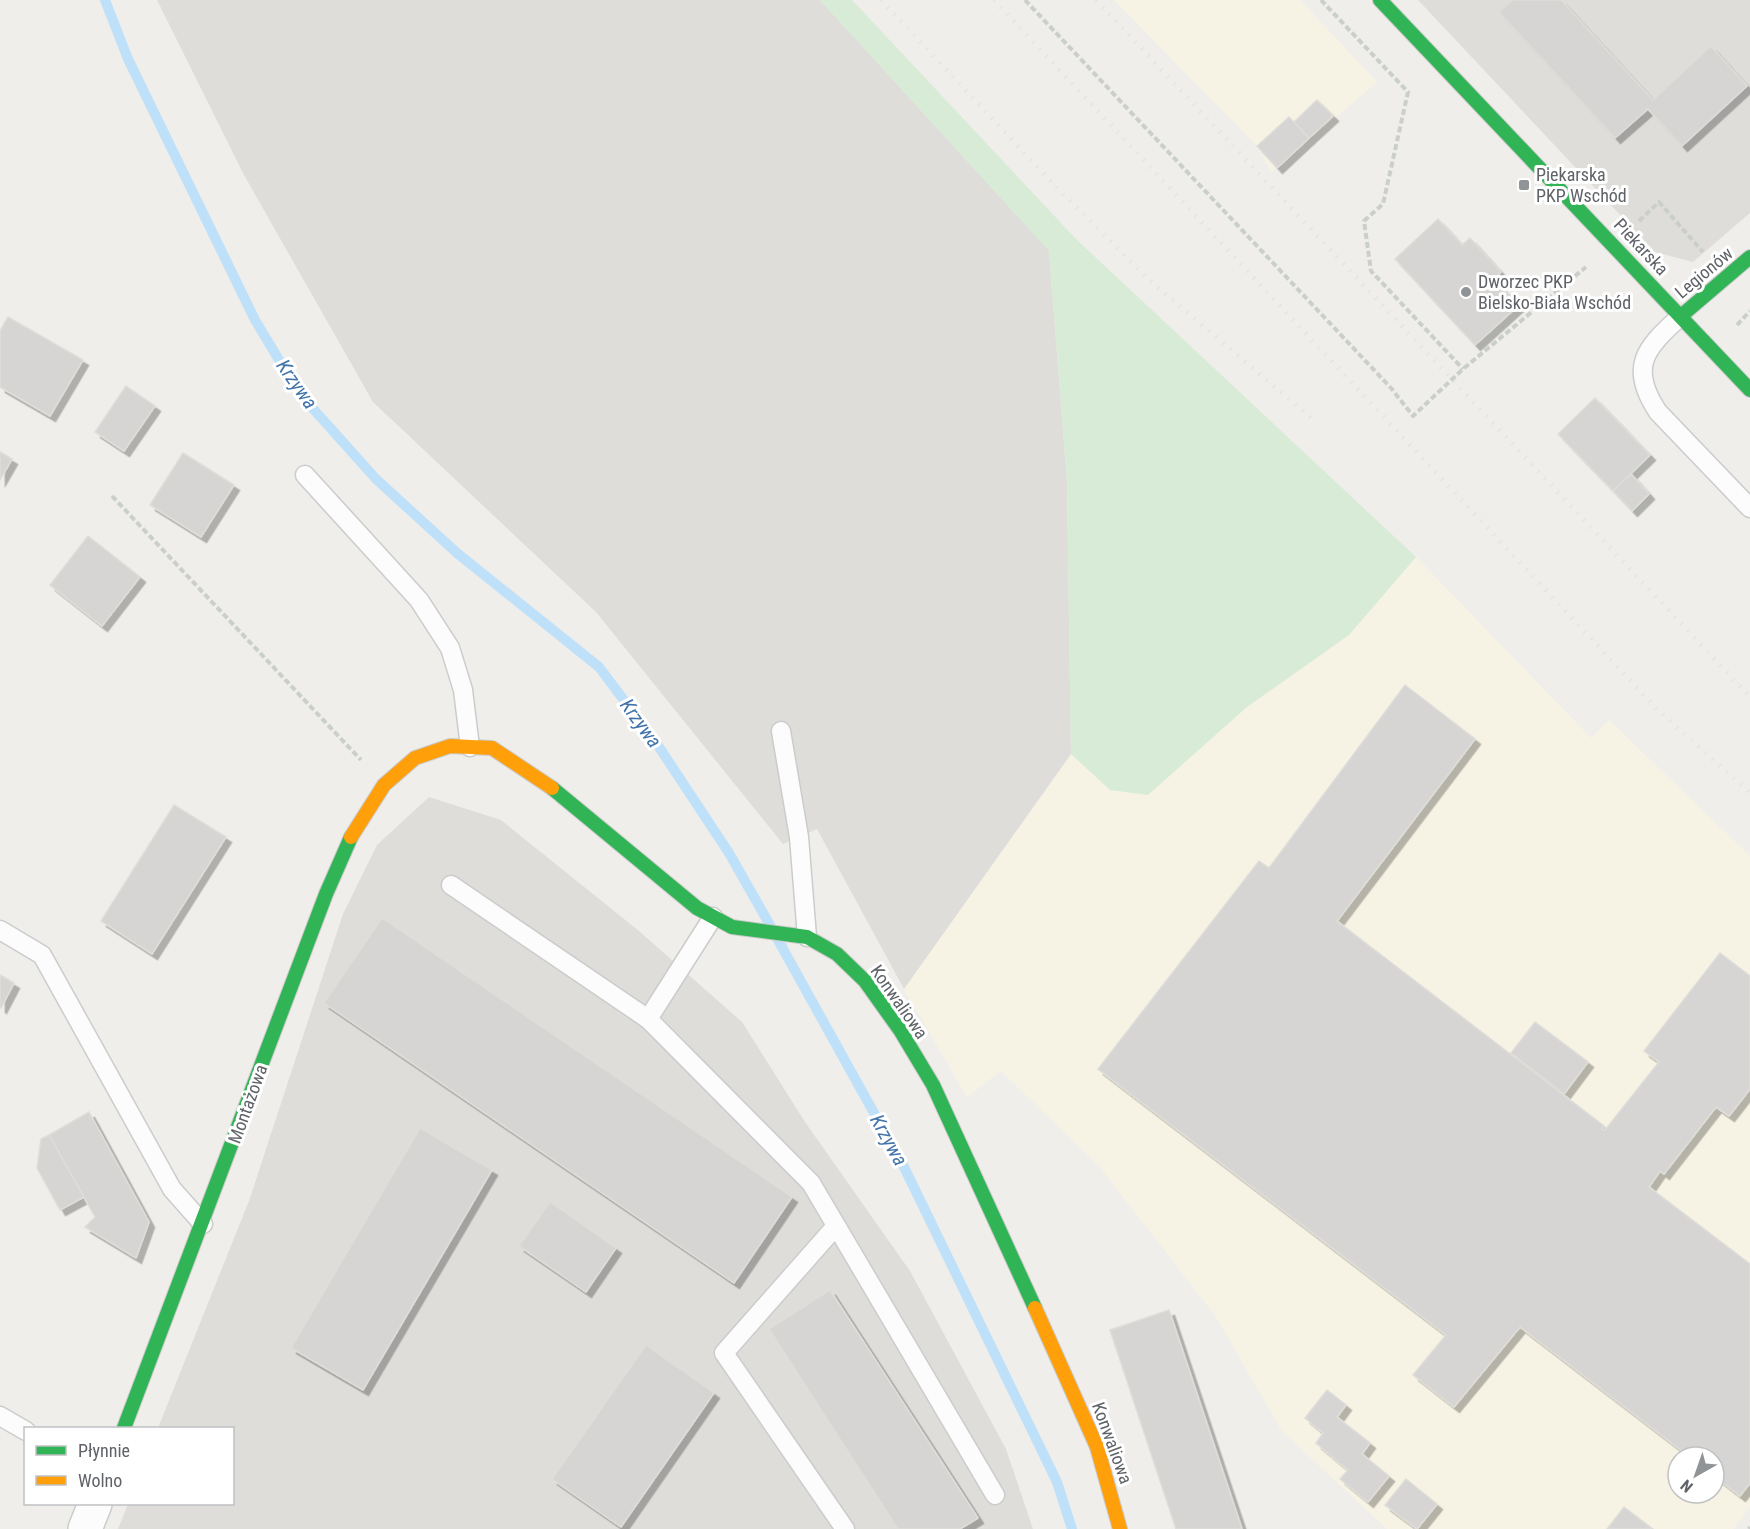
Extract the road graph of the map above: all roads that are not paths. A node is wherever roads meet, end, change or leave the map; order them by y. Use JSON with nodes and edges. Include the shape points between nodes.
{"nodes":[{"id":1,"x":1380,"y":0,"type":"edge"},
{"id":2,"x":1750,"y":258,"type":"edge"},
{"id":3,"x":1681,"y":316,"type":"junction"},
{"id":4,"x":1750,"y":390,"type":"edge"},
{"id":5,"x":305,"y":475,"type":"dead end"},
{"id":6,"x":1750,"y":508,"type":"edge"},
{"id":7,"x":781,"y":731,"type":"dead end"},
{"id":8,"x":470,"y":747,"type":"junction"},
{"id":9,"x":384,"y":785,"type":"joint"},
{"id":10,"x":451,"y":885,"type":"dead end"},
{"id":11,"x":713,"y":917,"type":"junction"},
{"id":12,"x":0,"y":930,"type":"edge"},
{"id":13,"x":807,"y":937,"type":"junction"},
{"id":14,"x":648,"y":1019,"type":"junction"},
{"id":15,"x":203,"y":1224,"type":"junction"},
{"id":16,"x":836,"y":1226,"type":"junction"},
{"id":17,"x":0,"y":1416,"type":"edge"},
{"id":18,"x":124,"y":1427,"type":"edge"},
{"id":19,"x":24,"y":1430,"type":"edge"},
{"id":20,"x":996,"y":1495,"type":"dead end"},
{"id":21,"x":94,"y":1505,"type":"edge"},
{"id":22,"x":85,"y":1529,"type":"edge"},
{"id":23,"x":845,"y":1529,"type":"edge"},
{"id":24,"x":1120,"y":1529,"type":"edge"}],
"edges":[{"from":1,"to":3,"type":"street","name":"Piekarska"},
{"from":2,"to":3,"type":"street","name":"Legionów"},
{"from":3,"to":4,"type":"street","name":"Piekarska"},
{"from":3,"to":6,"type":"lane","via":[[1653,341],[1644,356],[1642,377],[1646,394],[1658,412]]},
{"from":5,"to":8,"type":"lane","via":[[419,600],[450,648],[463,690]]},
{"from":7,"to":13,"type":"lane","via":[[799,837]]},
{"from":8,"to":9,"type":"street","name":"Konwaliowa","via":[[450,746],[415,758]]},
{"from":8,"to":11,"type":"street","name":"Konwaliowa","via":[[492,748],[536,775],[672,888]]},
{"from":9,"to":15,"type":"street","name":"Montażowa","via":[[349,840],[326,894]]},
{"from":10,"to":14,"type":"lane"},
{"from":11,"to":13,"type":"street","name":"Konwaliowa","via":[[732,927]]},
{"from":11,"to":14,"type":"lane"},
{"from":12,"to":15,"type":"lane","via":[[42,955],[172,1189]]},
{"from":13,"to":24,"type":"street","name":"Konwaliowa","via":[[837,954],[865,981],[933,1085],[1085,1418]]},
{"from":14,"to":16,"type":"lane","via":[[811,1183]]},
{"from":15,"to":18,"type":"street","name":"Montażowa"},
{"from":16,"to":20,"type":"lane"},
{"from":16,"to":23,"type":"lane","via":[[724,1353]]},
{"from":17,"to":19,"type":"lane"},
{"from":21,"to":22,"type":"street"}]}
